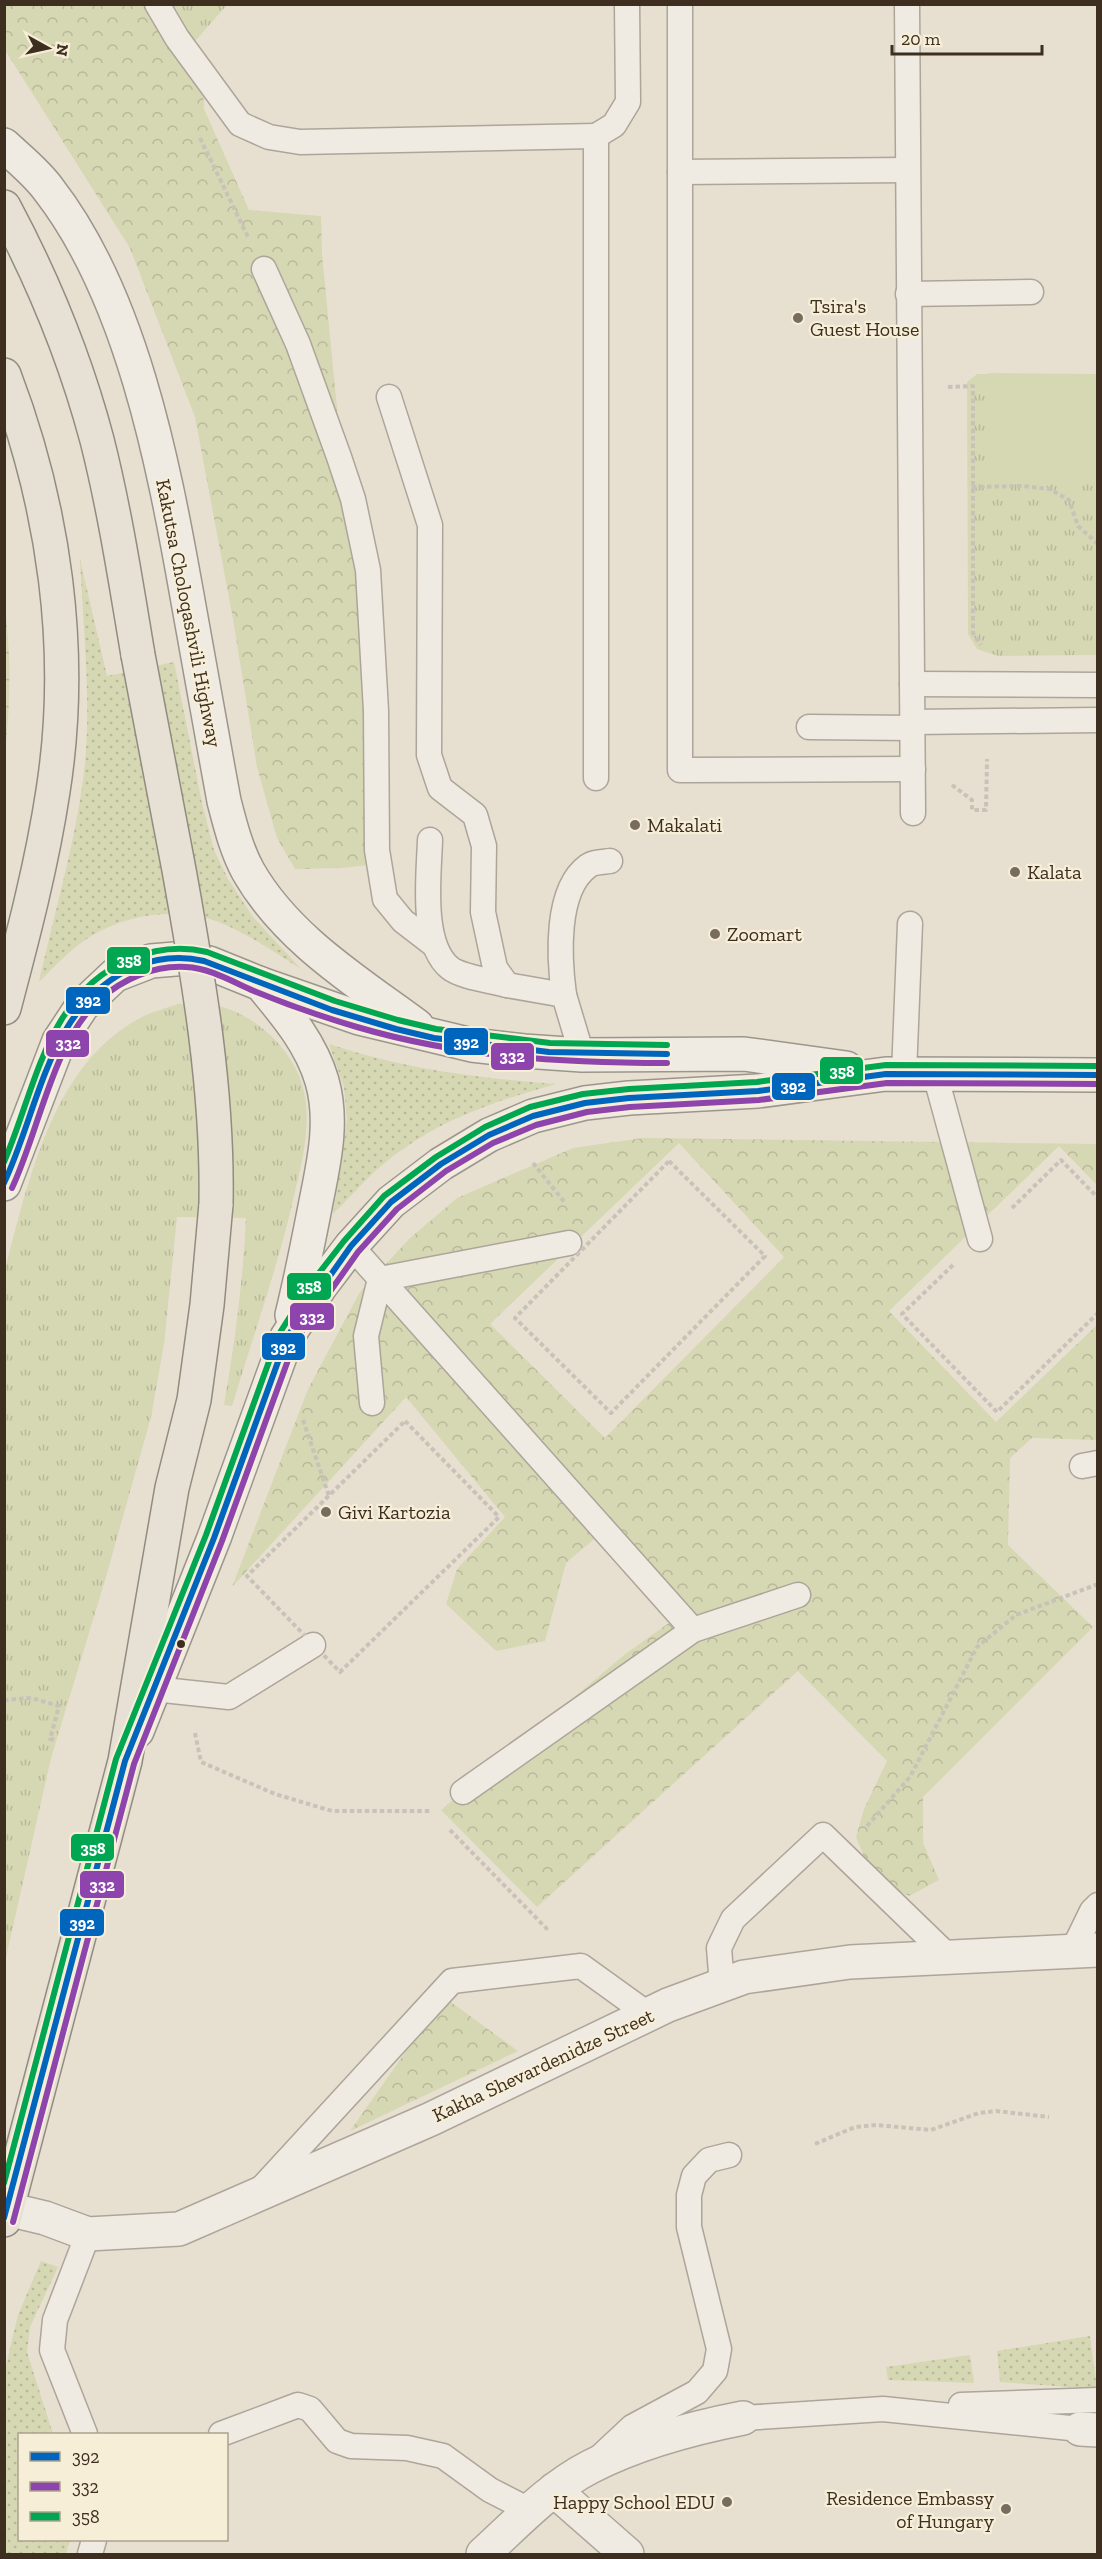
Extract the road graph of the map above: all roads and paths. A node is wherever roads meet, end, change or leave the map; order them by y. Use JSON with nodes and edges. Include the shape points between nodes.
{"nodes":[{"id":1,"x":157,"y":4,"type":"edge"},
{"id":2,"x":627,"y":4,"type":"edge"},
{"id":3,"x":680,"y":4,"type":"edge"},
{"id":4,"x":907,"y":4,"type":"edge"},
{"id":5,"x":596,"y":136,"type":"junction"},
{"id":6,"x":4,"y":145,"type":"edge"},
{"id":7,"x":907,"y":170,"type":"junction"},
{"id":8,"x":680,"y":172,"type":"junction"},
{"id":9,"x":4,"y":207,"type":"edge"},
{"id":10,"x":264,"y":269,"type":"dead end"},
{"id":11,"x":1031,"y":292,"type":"dead end"},
{"id":12,"x":908,"y":294,"type":"junction"},
{"id":13,"x":4,"y":375,"type":"edge"},
{"id":14,"x":909,"y":387,"type":"junction"},
{"id":15,"x":389,"y":397,"type":"dead end"},
{"id":16,"x":972,"y":487,"type":"junction"},
{"id":17,"x":1098,"y":544,"type":"edge"},
{"id":18,"x":989,"y":648,"type":"dead end"},
{"id":19,"x":912,"y":684,"type":"junction"},
{"id":20,"x":1098,"y":685,"type":"edge"},
{"id":21,"x":1098,"y":720,"type":"edge"},
{"id":22,"x":912,"y":725,"type":"junction"},
{"id":23,"x":809,"y":727,"type":"dead end"},
{"id":24,"x":912,"y":769,"type":"junction"},
{"id":25,"x":596,"y":778,"type":"dead end"},
{"id":26,"x":987,"y":794,"type":"dead end"},
{"id":27,"x":986,"y":810,"type":"dead end"},
{"id":28,"x":913,"y":813,"type":"dead end"},
{"id":29,"x":430,"y":840,"type":"dead end"},
{"id":30,"x":610,"y":861,"type":"dead end"},
{"id":31,"x":910,"y":924,"type":"dead end"},
{"id":32,"x":433,"y":945,"type":"junction"},
{"id":33,"x":261,"y":984,"type":"junction"},
{"id":34,"x":507,"y":985,"type":"junction"},
{"id":35,"x":564,"y":995,"type":"junction"},
{"id":36,"x":4,"y":1008,"type":"edge"},
{"id":37,"x":430,"y":1036,"type":"junction"},
{"id":38,"x":582,"y":1055,"type":"junction"},
{"id":39,"x":909,"y":1074,"type":"junction"},
{"id":40,"x":1098,"y":1075,"type":"edge"},
{"id":41,"x":527,"y":1156,"type":"dead end"},
{"id":42,"x":4,"y":1184,"type":"edge"},
{"id":43,"x":1098,"y":1198,"type":"edge"},
{"id":44,"x":571,"y":1211,"type":"dead end"},
{"id":45,"x":578,"y":1236,"type":"joint"},
{"id":46,"x":593,"y":1238,"type":"junction"},
{"id":47,"x":980,"y":1239,"type":"junction"},
{"id":48,"x":351,"y":1246,"type":"junction"},
{"id":49,"x":380,"y":1279,"type":"junction"},
{"id":50,"x":1098,"y":1313,"type":"edge"},
{"id":51,"x":287,"y":1337,"type":"junction"},
{"id":52,"x":372,"y":1403,"type":"dead end"},
{"id":53,"x":300,"y":1410,"type":"dead end"},
{"id":54,"x":329,"y":1496,"type":"junction"},
{"id":55,"x":1098,"y":1584,"type":"edge"},
{"id":56,"x":798,"y":1595,"type":"dead end"},
{"id":57,"x":693,"y":1630,"type":"junction"},
{"id":58,"x":313,"y":1645,"type":"junction"},
{"id":59,"x":154,"y":1689,"type":"junction"},
{"id":60,"x":4,"y":1700,"type":"edge"},
{"id":61,"x":197,"y":1734,"type":"dead end"},
{"id":62,"x":56,"y":1740,"type":"dead end"},
{"id":63,"x":125,"y":1761,"type":"junction"},
{"id":64,"x":464,"y":1792,"type":"dead end"},
{"id":65,"x":439,"y":1819,"type":"dead end"},
{"id":66,"x":447,"y":1827,"type":"dead end"},
{"id":67,"x":842,"y":1853,"type":"junction"},
{"id":68,"x":1098,"y":1905,"type":"edge"},
{"id":69,"x":1085,"y":1951,"type":"edge"},
{"id":70,"x":949,"y":1957,"type":"junction"},
{"id":71,"x":581,"y":1966,"type":"junction"},
{"id":72,"x":722,"y":1985,"type":"junction"},
{"id":73,"x":648,"y":2015,"type":"junction"},
{"id":74,"x":1049,"y":2118,"type":"dead end"},
{"id":75,"x":815,"y":2144,"type":"dead end"},
{"id":76,"x":729,"y":2155,"type":"dead end"},
{"id":77,"x":252,"y":2198,"type":"junction"},
{"id":78,"x":6,"y":2214,"type":"edge"},
{"id":79,"x":88,"y":2234,"type":"junction"},
{"id":80,"x":1098,"y":2400,"type":"edge"},
{"id":81,"x":883,"y":2409,"type":"junction"},
{"id":82,"x":743,"y":2418,"type":"joint"},
{"id":83,"x":1089,"y":2430,"type":"edge"},
{"id":84,"x":85,"y":2433,"type":"edge"},
{"id":85,"x":224,"y":2433,"type":"edge"},
{"id":86,"x":589,"y":2467,"type":"junction"},
{"id":87,"x":543,"y":2501,"type":"junction"},
{"id":88,"x":483,"y":2554,"type":"edge"},
{"id":89,"x":627,"y":2554,"type":"edge"}],
"edges":[{"from":1,"to":5,"type":"lane","via":[[240,124],[269,137],[300,141]]},
{"from":2,"to":5,"type":"lane","via":[[628,102],[614,125]]},
{"from":3,"to":8,"type":"lane"},
{"from":4,"to":7,"type":"lane"},
{"from":5,"to":25,"type":"lane"},
{"from":6,"to":37,"type":"main road","name":"Kakutsa Choloqashvili Highway","via":[[49,189],[88,251],[123,331],[171,505],[224,801],[248,870],[269,902],[318,953]]},
{"from":7,"to":8,"type":"lane"},
{"from":7,"to":12,"type":"lane"},
{"from":8,"to":24,"type":"lane","via":[[680,770]]},
{"from":9,"to":63,"type":"main road","bridge":true,"via":[[48,301],[97,439],[199,980],[214,1105],[216,1204],[207,1305],[194,1400],[172,1488]]},
{"from":10,"to":32,"type":"lane","via":[[298,344],[339,458],[369,570],[377,850],[385,899],[403,921]]},
{"from":11,"to":12,"type":"lane"},
{"from":12,"to":14,"type":"lane"},
{"from":13,"to":36,"type":"main road","via":[[18,410],[44,508],[56,580],[60,643],[60,717],[53,789]]},
{"from":14,"to":16,"type":"path","via":[[973,386]]},
{"from":14,"to":19,"type":"lane"},
{"from":15,"to":34,"type":"lane","via":[[430,525],[429,755],[440,788],[475,815],[484,846],[483,912],[495,968]]},
{"from":16,"to":17,"type":"path","via":[[1050,489],[1069,500],[1078,526]]},
{"from":16,"to":18,"type":"path","via":[[973,633],[980,645]]},
{"from":19,"to":20,"type":"lane"},
{"from":19,"to":22,"type":"lane"},
{"from":21,"to":22,"type":"lane"},
{"from":22,"to":23,"type":"lane"},
{"from":22,"to":24,"type":"lane"},
{"from":24,"to":28,"type":"lane"},
{"from":26,"to":27,"type":"path"},
{"from":29,"to":32,"type":"lane","via":[[428,899]]},
{"from":30,"to":35,"type":"lane","via":[[590,864],[575,878],[566,900],[560,943]]},
{"from":31,"to":39,"type":"lane"},
{"from":32,"to":34,"type":"lane","via":[[450,968]]},
{"from":33,"to":37,"type":"main road","via":[[359,1018]]},
{"from":33,"to":42,"type":"main road","via":[[187,958],[151,961],[115,975],[82,1006],[59,1041]]},
{"from":33,"to":51,"type":"main road","via":[[292,1021],[309,1051],[322,1080],[328,1114],[326,1149]]},
{"from":34,"to":35,"type":"lane"},
{"from":35,"to":38,"type":"lane"},
{"from":37,"to":38,"type":"main road","via":[[524,1052]]},
{"from":38,"to":39,"type":"main road","via":[[744,1054]]},
{"from":39,"to":40,"type":"main road"},
{"from":39,"to":47,"type":"lane"},
{"from":39,"to":48,"type":"main road","via":[[758,1091],[629,1098],[585,1103],[533,1116],[489,1134],[441,1164],[391,1202]]},
{"from":41,"to":44,"type":"path"},
{"from":43,"to":47,"type":"path","via":[[1061,1160]]},
{"from":45,"to":46,"type":"path"},
{"from":45,"to":49,"type":"lane"},
{"from":46,"to":46,"type":"path","via":[[515,1318],[611,1413],[765,1256],[669,1161]]},
{"from":47,"to":50,"type":"path","via":[[902,1314],[997,1412]]},
{"from":48,"to":49,"type":"lane"},
{"from":48,"to":51,"type":"main road"},
{"from":49,"to":52,"type":"lane","via":[[366,1336]]},
{"from":49,"to":57,"type":"lane"},
{"from":51,"to":59,"type":"main road"},
{"from":53,"to":54,"type":"path"},
{"from":54,"to":58,"type":"path","via":[[247,1576]]},
{"from":54,"to":58,"type":"path","via":[[405,1421],[499,1517],[340,1672]]},
{"from":55,"to":67,"type":"path","via":[[1016,1615],[977,1647],[910,1777]]},
{"from":56,"to":57,"type":"lane"},
{"from":57,"to":64,"type":"lane"},
{"from":58,"to":59,"type":"lane","via":[[229,1697]]},
{"from":59,"to":63,"type":"main road"},
{"from":60,"to":62,"type":"path","via":[[31,1698],[59,1706],[50,1739]]},
{"from":61,"to":65,"type":"path","via":[[201,1762],[275,1794],[332,1811],[431,1811]]},
{"from":63,"to":78,"type":"main road"},
{"from":66,"to":71,"type":"path"},
{"from":67,"to":70,"type":"lane"},
{"from":67,"to":72,"type":"lane","via":[[823,1835],[733,1919],[719,1948]]},
{"from":68,"to":69,"type":"lane","via":[[1092,1911]]},
{"from":69,"to":70,"type":"main road","name":"Kakha Shevardenidze Street"},
{"from":70,"to":72,"type":"main road","name":"Kakha Shevardenidze Street","via":[[850,1962],[744,1977]]},
{"from":71,"to":73,"type":"lane"},
{"from":71,"to":77,"type":"lane","via":[[452,1981]]},
{"from":72,"to":73,"type":"main road","name":"Kakha Shevardenidze Street"},
{"from":73,"to":77,"type":"main road","name":"Kakha Shevardenidze Street","via":[[431,2119]]},
{"from":74,"to":75,"type":"path","via":[[996,2111],[931,2130],[855,2127]]},
{"from":76,"to":86,"type":"lane","via":[[709,2160],[694,2176],[689,2195],[689,2227],[719,2349],[715,2372],[697,2392],[632,2427]]},
{"from":77,"to":79,"type":"main road","name":"Kakha Shevardenidze Street","via":[[179,2229]]},
{"from":78,"to":79,"type":"main road","name":"Kakha Shevardenidze Street","via":[[45,2218]]},
{"from":79,"to":84,"type":"lane","via":[[56,2320],[52,2350]]},
{"from":80,"to":81,"type":"lane"},
{"from":81,"to":82,"type":"lane"},
{"from":81,"to":83,"type":"lane"},
{"from":82,"to":86,"type":"main road","via":[[701,2426]]},
{"from":85,"to":87,"type":"lane","via":[[298,2405],[315,2415],[337,2441],[443,2456],[490,2490]]},
{"from":86,"to":87,"type":"main road"},
{"from":87,"to":88,"type":"main road"},
{"from":87,"to":89,"type":"main road"}]}
